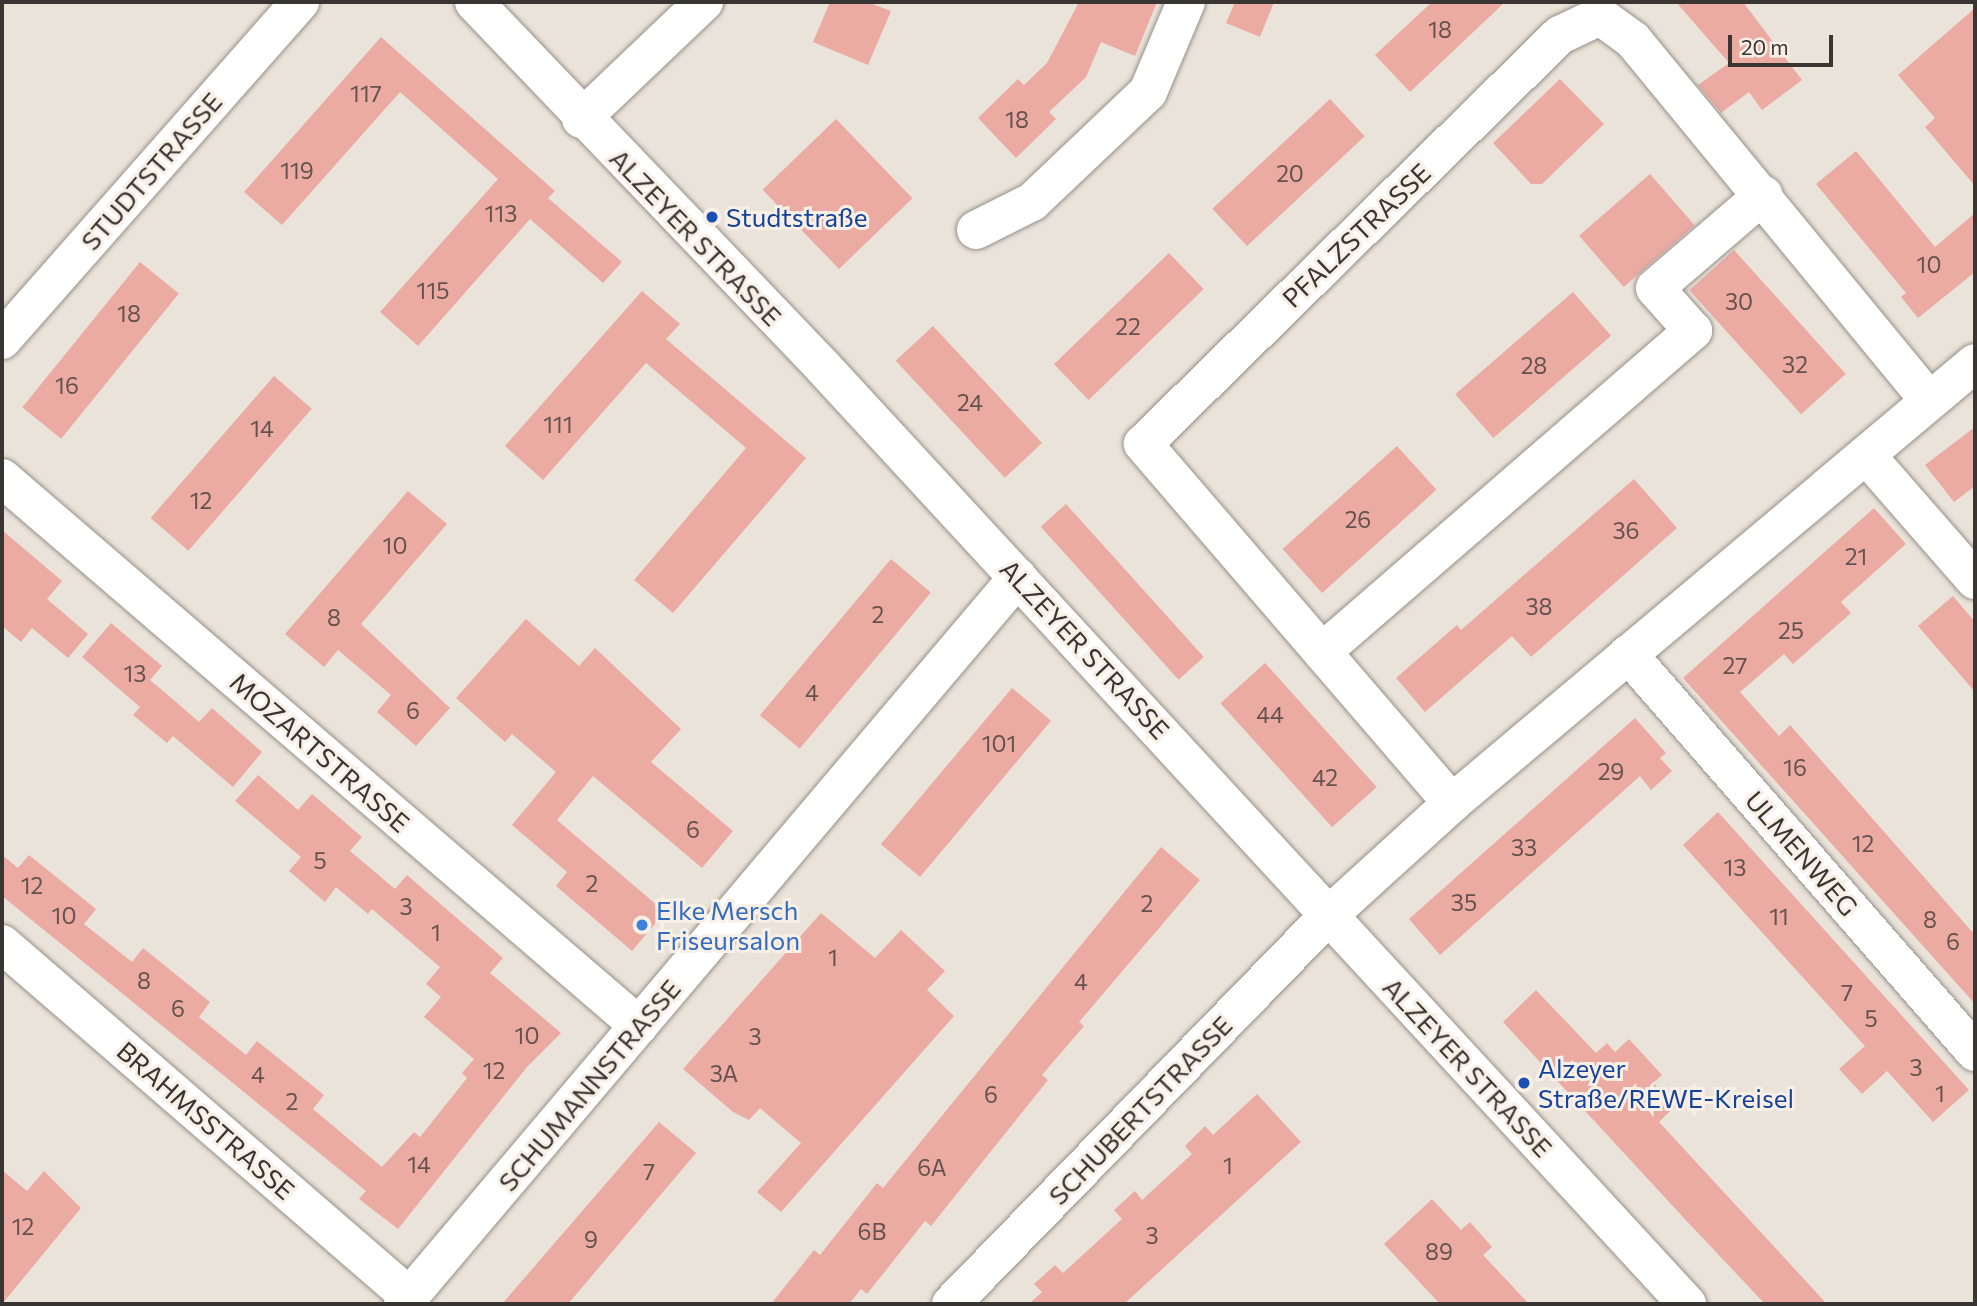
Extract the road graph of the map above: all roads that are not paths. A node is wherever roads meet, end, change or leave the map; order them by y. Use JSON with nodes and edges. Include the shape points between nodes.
{"nodes":[{"id":1,"x":300,"y":2,"type":"edge"},
{"id":2,"x":474,"y":2,"type":"edge"},
{"id":3,"x":705,"y":2,"type":"edge"},
{"id":4,"x":1186,"y":2,"type":"edge"},
{"id":5,"x":581,"y":119,"type":"junction"},
{"id":6,"x":1763,"y":195,"type":"junction"},
{"id":7,"x":976,"y":230,"type":"dead end"},
{"id":8,"x":2,"y":340,"type":"edge"},
{"id":9,"x":1975,"y":363,"type":"edge"},
{"id":10,"x":1929,"y":400,"type":"junction"},
{"id":11,"x":1866,"y":455,"type":"junction"},
{"id":12,"x":2,"y":478,"type":"edge"},
{"id":13,"x":1018,"y":577,"type":"junction"},
{"id":14,"x":1975,"y":580,"type":"edge"},
{"id":15,"x":1322,"y":652,"type":"junction"},
{"id":16,"x":1628,"y":654,"type":"junction"},
{"id":17,"x":1452,"y":803,"type":"junction"},
{"id":18,"x":1328,"y":916,"type":"junction"},
{"id":19,"x":2,"y":944,"type":"edge"},
{"id":20,"x":639,"y":1026,"type":"junction"},
{"id":21,"x":1975,"y":1052,"type":"edge"},
{"id":22,"x":407,"y":1301,"type":"edge"},
{"id":23,"x":951,"y":1304,"type":"edge"},
{"id":24,"x":1686,"y":1304,"type":"edge"}],
"edges":[{"from":1,"to":8,"type":"street","name":"STUDTSTRASSE"},
{"from":2,"to":5,"type":"street","name":"ALZEYER STRASSE"},
{"from":3,"to":5,"type":"street"},
{"from":4,"to":7,"type":"street","via":[[1148,92],[1032,202]]},
{"from":5,"to":13,"type":"street","name":"ALZEYER STRASSE","via":[[824,367]]},
{"from":6,"to":10,"type":"street","name":"PFALZSTRASSE"},
{"from":6,"to":15,"type":"street","via":[[1655,288],[1693,331]]},
{"from":6,"to":15,"type":"street","name":"PFALZSTRASSE","via":[[1633,40],[1600,16],[1560,35],[1143,444]]},
{"from":9,"to":10,"type":"street"},
{"from":10,"to":11,"type":"street"},
{"from":11,"to":14,"type":"street"},
{"from":11,"to":16,"type":"street"},
{"from":12,"to":20,"type":"street","name":"MOZARTSTRASSE"},
{"from":13,"to":18,"type":"street","name":"ALZEYER STRASSE"},
{"from":13,"to":20,"type":"street","name":"SCHUMANNSTRASSE"},
{"from":15,"to":17,"type":"street","name":"PFALZSTRASSE"},
{"from":16,"to":17,"type":"street"},
{"from":16,"to":21,"type":"street","name":"ULMENWEG"},
{"from":17,"to":18,"type":"street"},
{"from":18,"to":23,"type":"street","name":"SCHUBERTSTRASSE"},
{"from":18,"to":24,"type":"street","name":"ALZEYER STRASSE"},
{"from":19,"to":22,"type":"street","name":"BRAHMSSTRASSE"},
{"from":20,"to":22,"type":"street","name":"SCHUMANNSTRASSE"}]}
